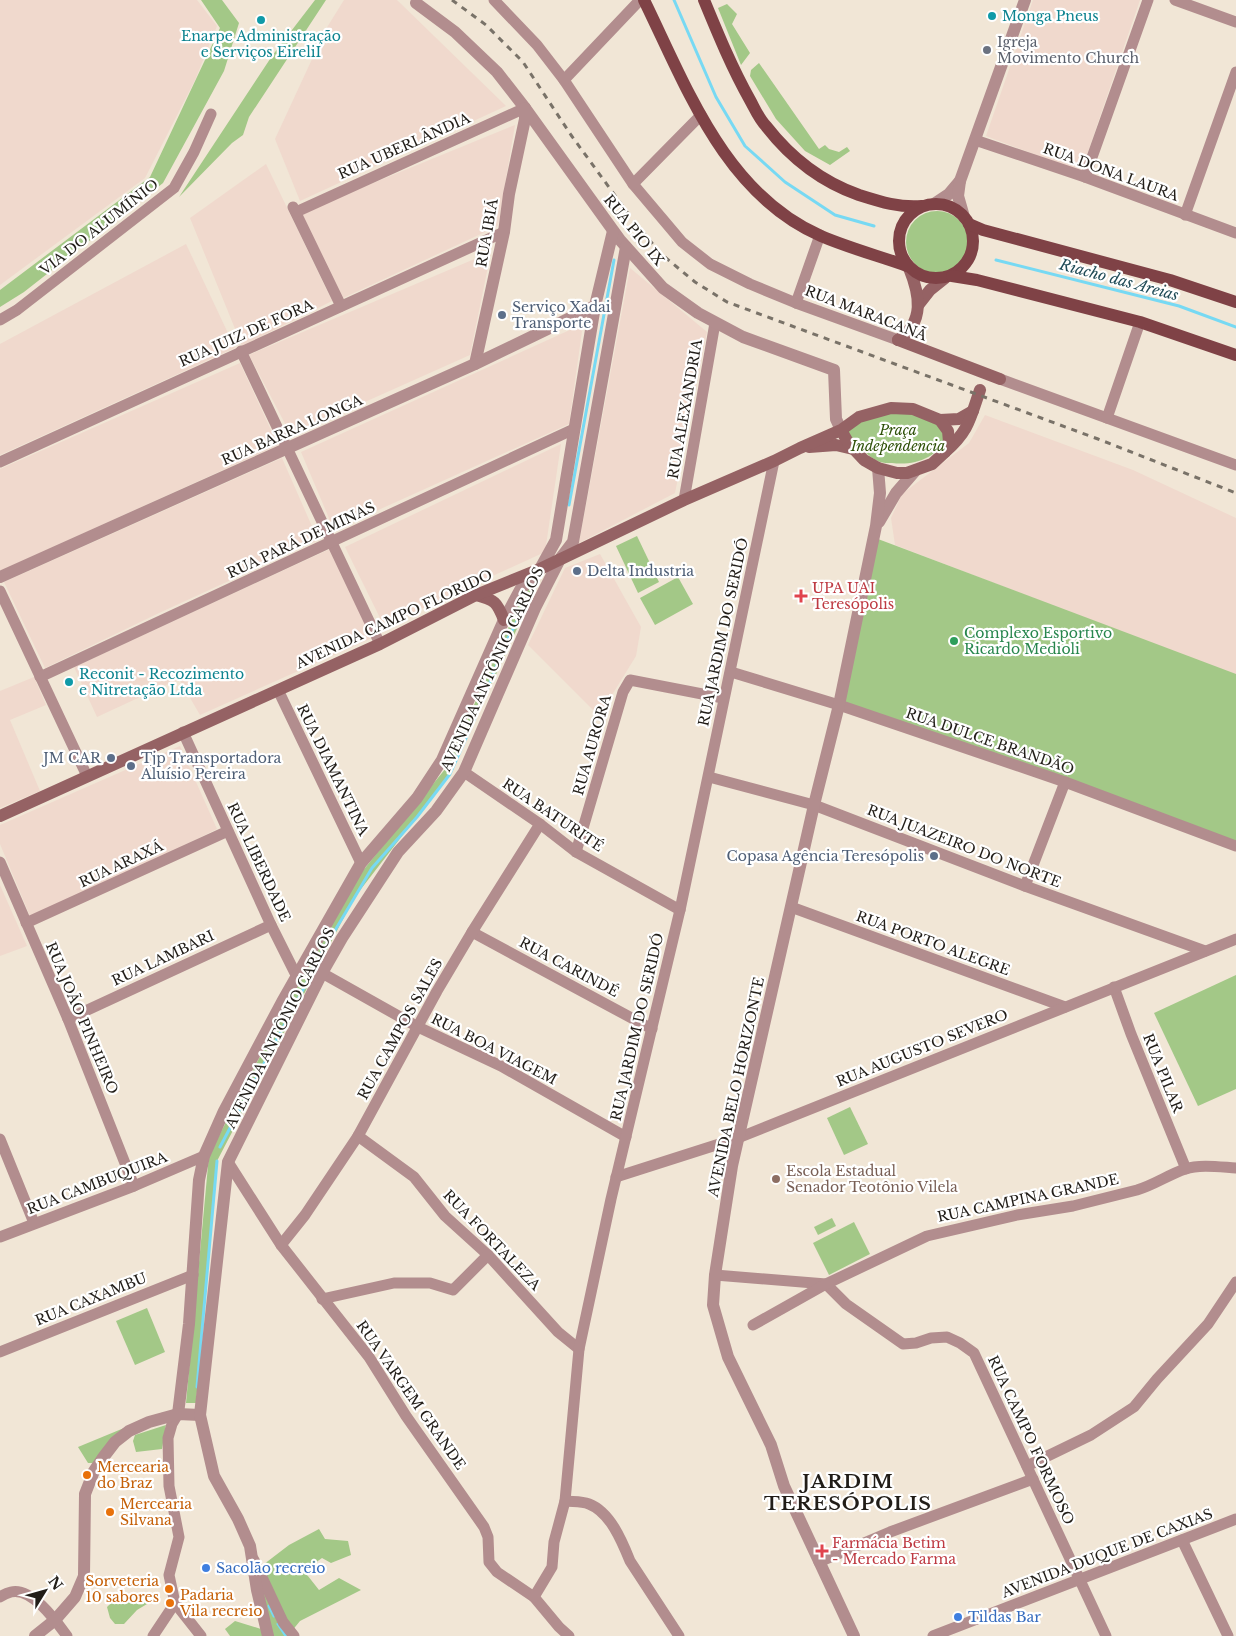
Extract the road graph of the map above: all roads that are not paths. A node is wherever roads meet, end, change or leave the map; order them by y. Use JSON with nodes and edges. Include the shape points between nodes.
{"nodes":[{"id":1,"x":640,"y":0,"type":"edge"},
{"id":2,"x":644,"y":0,"type":"edge"},
{"id":3,"x":704,"y":0,"type":"edge"},
{"id":4,"x":1025,"y":0,"type":"edge"},
{"id":5,"x":1148,"y":0,"type":"edge"},
{"id":6,"x":1174,"y":0,"type":"edge"},
{"id":7,"x":498,"y":1,"type":"edge"},
{"id":8,"x":416,"y":3,"type":"dead end"},
{"id":9,"x":1236,"y":22,"type":"edge"},
{"id":10,"x":1236,"y":72,"type":"edge"},
{"id":11,"x":564,"y":80,"type":"junction"},
{"id":12,"x":525,"y":108,"type":"junction"},
{"id":13,"x":210,"y":114,"type":"dead end"},
{"id":14,"x":701,"y":116,"type":"junction"},
{"id":15,"x":975,"y":140,"type":"junction"},
{"id":16,"x":1084,"y":177,"type":"junction"},
{"id":17,"x":960,"y":181,"type":"junction"},
{"id":18,"x":633,"y":184,"type":"junction"},
{"id":19,"x":928,"y":205,"type":"junction"},
{"id":20,"x":1185,"y":215,"type":"junction"},
{"id":21,"x":966,"y":220,"type":"junction"},
{"id":22,"x":613,"y":231,"type":"junction"},
{"id":23,"x":504,"y":232,"type":"junction"},
{"id":24,"x":1236,"y":233,"type":"edge"},
{"id":25,"x":820,"y":235,"type":"junction"},
{"id":26,"x":626,"y":247,"type":"junction"},
{"id":27,"x":908,"y":267,"type":"junction"},
{"id":28,"x":948,"y":277,"type":"junction"},
{"id":29,"x":1236,"y":302,"type":"edge"},
{"id":30,"x":796,"y":303,"type":"junction"},
{"id":31,"x":919,"y":304,"type":"junction"},
{"id":32,"x":341,"y":306,"type":"junction"},
{"id":33,"x":595,"y":306,"type":"junction"},
{"id":34,"x":0,"y":320,"type":"edge"},
{"id":35,"x":915,"y":321,"type":"junction"},
{"id":36,"x":1140,"y":322,"type":"junction"},
{"id":37,"x":715,"y":323,"type":"junction"},
{"id":38,"x":898,"y":340,"type":"junction"},
{"id":39,"x":241,"y":352,"type":"junction"},
{"id":40,"x":925,"y":352,"type":"junction"},
{"id":41,"x":1236,"y":355,"type":"edge"},
{"id":42,"x":475,"y":364,"type":"junction"},
{"id":43,"x":968,"y":368,"type":"junction"},
{"id":44,"x":1000,"y":379,"type":"junction"},
{"id":45,"x":980,"y":390,"type":"junction"},
{"id":46,"x":973,"y":412,"type":"junction"},
{"id":47,"x":1107,"y":418,"type":"junction"},
{"id":48,"x":940,"y":420,"type":"junction"},
{"id":49,"x":574,"y":429,"type":"junction"},
{"id":50,"x":841,"y":430,"type":"junction"},
{"id":51,"x":287,"y":448,"type":"junction"},
{"id":52,"x":800,"y":448,"type":"junction"},
{"id":53,"x":853,"y":449,"type":"junction"},
{"id":54,"x":945,"y":452,"type":"junction"},
{"id":55,"x":774,"y":461,"type":"junction"},
{"id":56,"x":0,"y":462,"type":"edge"},
{"id":57,"x":1236,"y":465,"type":"edge"},
{"id":58,"x":878,"y":468,"type":"junction"},
{"id":59,"x":915,"y":471,"type":"junction"},
{"id":60,"x":684,"y":500,"type":"junction"},
{"id":61,"x":876,"y":526,"type":"junction"},
{"id":62,"x":332,"y":542,"type":"junction"},
{"id":63,"x":560,"y":559,"type":"junction"},
{"id":64,"x":540,"y":569,"type":"junction"},
{"id":65,"x":0,"y":577,"type":"edge"},
{"id":66,"x":0,"y":592,"type":"edge"},
{"id":67,"x":476,"y":595,"type":"junction"},
{"id":68,"x":504,"y":620,"type":"junction"},
{"id":69,"x":380,"y":644,"type":"junction"},
{"id":70,"x":731,"y":672,"type":"junction"},
{"id":71,"x":40,"y":677,"type":"junction"},
{"id":72,"x":278,"y":690,"type":"junction"},
{"id":73,"x":723,"y":698,"type":"junction"},
{"id":74,"x":838,"y":705,"type":"junction"},
{"id":75,"x":183,"y":732,"type":"junction"},
{"id":76,"x":464,"y":772,"type":"junction"},
{"id":77,"x":87,"y":776,"type":"junction"},
{"id":78,"x":709,"y":777,"type":"junction"},
{"id":79,"x":1065,"y":782,"type":"junction"},
{"id":80,"x":814,"y":805,"type":"junction"},
{"id":81,"x":0,"y":816,"type":"edge"},
{"id":82,"x":540,"y":824,"type":"junction"},
{"id":83,"x":228,"y":831,"type":"junction"},
{"id":84,"x":1236,"y":846,"type":"edge"},
{"id":85,"x":576,"y":852,"type":"junction"},
{"id":86,"x":0,"y":862,"type":"edge"},
{"id":87,"x":362,"y":863,"type":"junction"},
{"id":88,"x":1025,"y":886,"type":"junction"},
{"id":89,"x":791,"y":907,"type":"junction"},
{"id":90,"x":680,"y":910,"type":"junction"},
{"id":91,"x":26,"y":923,"type":"junction"},
{"id":92,"x":271,"y":925,"type":"junction"},
{"id":93,"x":472,"y":932,"type":"junction"},
{"id":94,"x":1236,"y":939,"type":"edge"},
{"id":95,"x":1205,"y":951,"type":"junction"},
{"id":96,"x":322,"y":973,"type":"junction"},
{"id":97,"x":297,"y":977,"type":"junction"},
{"id":98,"x":1114,"y":988,"type":"junction"},
{"id":99,"x":1065,"y":1007,"type":"junction"},
{"id":100,"x":68,"y":1019,"type":"junction"},
{"id":101,"x":418,"y":1027,"type":"junction"},
{"id":102,"x":652,"y":1028,"type":"junction"},
{"id":103,"x":358,"y":1136,"type":"junction"},
{"id":104,"x":626,"y":1137,"type":"junction"},
{"id":105,"x":738,"y":1138,"type":"junction"},
{"id":106,"x":0,"y":1139,"type":"edge"},
{"id":107,"x":204,"y":1156,"type":"junction"},
{"id":108,"x":228,"y":1162,"type":"junction"},
{"id":109,"x":1236,"y":1168,"type":"edge"},
{"id":110,"x":1186,"y":1169,"type":"junction"},
{"id":111,"x":616,"y":1177,"type":"junction"},
{"id":112,"x":134,"y":1186,"type":"junction"},
{"id":113,"x":34,"y":1224,"type":"junction"},
{"id":114,"x":0,"y":1238,"type":"edge"},
{"id":115,"x":281,"y":1245,"type":"junction"},
{"id":116,"x":488,"y":1255,"type":"junction"},
{"id":117,"x":193,"y":1275,"type":"junction"},
{"id":118,"x":715,"y":1275,"type":"junction"},
{"id":119,"x":1236,"y":1282,"type":"edge"},
{"id":120,"x":826,"y":1284,"type":"junction"},
{"id":121,"x":322,"y":1299,"type":"junction"},
{"id":122,"x":753,"y":1326,"type":"dead end"},
{"id":123,"x":579,"y":1349,"type":"junction"},
{"id":124,"x":0,"y":1352,"type":"edge"},
{"id":125,"x":178,"y":1414,"type":"junction"},
{"id":126,"x":200,"y":1415,"type":"junction"},
{"id":127,"x":1028,"y":1466,"type":"junction"},
{"id":128,"x":1033,"y":1479,"type":"junction"},
{"id":129,"x":565,"y":1501,"type":"junction"},
{"id":130,"x":1236,"y":1520,"type":"edge"},
{"id":131,"x":1182,"y":1540,"type":"junction"},
{"id":132,"x":252,"y":1555,"type":"junction"},
{"id":133,"x":819,"y":1562,"type":"junction"},
{"id":134,"x":1079,"y":1579,"type":"junction"},
{"id":135,"x":0,"y":1597,"type":"edge"},
{"id":136,"x":534,"y":1597,"type":"junction"},
{"id":137,"x":174,"y":1603,"type":"junction"},
{"id":138,"x":55,"y":1620,"type":"junction"},
{"id":139,"x":35,"y":1636,"type":"edge"},
{"id":140,"x":67,"y":1636,"type":"edge"},
{"id":141,"x":153,"y":1636,"type":"edge"},
{"id":142,"x":201,"y":1636,"type":"edge"},
{"id":143,"x":268,"y":1636,"type":"edge"},
{"id":144,"x":294,"y":1636,"type":"edge"},
{"id":145,"x":569,"y":1636,"type":"edge"},
{"id":146,"x":679,"y":1636,"type":"edge"},
{"id":147,"x":854,"y":1636,"type":"edge"},
{"id":148,"x":933,"y":1636,"type":"edge"},
{"id":149,"x":1106,"y":1636,"type":"edge"},
{"id":150,"x":1228,"y":1636,"type":"edge"}],
"edges":[{"from":1,"to":11,"type":"street"},
{"from":2,"to":14,"type":"main road"},
{"from":3,"to":19,"type":"main road","via":[[736,75],[764,125],[793,156],[824,179],[848,191],[885,204]]},
{"from":4,"to":15,"type":"street"},
{"from":5,"to":16,"type":"street"},
{"from":6,"to":9,"type":"street"},
{"from":7,"to":11,"type":"street","name":"RUA MARACANÃ"},
{"from":8,"to":12,"type":"street","name":"RUA PIO IX","via":[[455,32],[497,72]]},
{"from":10,"to":20,"type":"street"},
{"from":11,"to":18,"type":"street","name":"RUA MARACANÃ"},
{"from":12,"to":22,"type":"street","name":"RUA PIO IX"},
{"from":12,"to":23,"type":"street","name":"RUA IBIÁ"},
{"from":12,"to":32,"type":"street","name":"RUA UBERLÂNDIA","via":[[295,209]]},
{"from":13,"to":34,"type":"street","name":"VIA DO ALUMÍNIO","via":[[174,188]]},
{"from":14,"to":18,"type":"street"},
{"from":14,"to":25,"type":"main road","via":[[727,158],[758,194],[786,216]]},
{"from":15,"to":16,"type":"street","name":"RUA DONA LAURA"},
{"from":15,"to":17,"type":"street"},
{"from":16,"to":20,"type":"street","name":"RUA DONA LAURA"},
{"from":17,"to":19,"type":"street","via":[[949,194]]},
{"from":17,"to":21,"type":"street","via":[[958,196]]},
{"from":18,"to":30,"type":"street","name":"RUA MARACANÃ","via":[[682,242],[710,264]]},
{"from":19,"to":21,"type":"main road","via":[[945,205]]},
{"from":19,"to":27,"type":"main road","via":[[912,212],[899,232],[901,256]]},
{"from":20,"to":24,"type":"street","name":"RUA DONA LAURA"},
{"from":21,"to":28,"type":"main road","via":[[973,237],[972,249],[961,269]]},
{"from":21,"to":29,"type":"main road","via":[[983,230],[1170,280]]},
{"from":22,"to":26,"type":"street","name":"RUA PIO IX"},
{"from":22,"to":33,"type":"street","name":"AVENIDA ANTÔNIO CARLOS"},
{"from":23,"to":32,"type":"street","name":"RUA JUIZ DE FORA"},
{"from":23,"to":42,"type":"street","name":"RUA IBIÁ"},
{"from":25,"to":27,"type":"main road"},
{"from":25,"to":30,"type":"street"},
{"from":26,"to":37,"type":"street","name":"RUA PIO IX","via":[[663,288]]},
{"from":26,"to":63,"type":"street","name":"AVENIDA ANTÔNIO CARLOS","via":[[573,542]]},
{"from":27,"to":28,"type":"main road","via":[[928,278]]},
{"from":27,"to":31,"type":"main road","via":[[917,286]]},
{"from":28,"to":31,"type":"main road","via":[[930,290]]},
{"from":28,"to":36,"type":"main road","via":[[977,280]]},
{"from":30,"to":38,"type":"street","name":"RUA MARACANÃ"},
{"from":31,"to":35,"type":"main road"},
{"from":32,"to":39,"type":"street","name":"RUA JUIZ DE FORA"},
{"from":33,"to":42,"type":"street","name":"RUA BARRA LONGA"},
{"from":33,"to":49,"type":"street","name":"AVENIDA ANTÔNIO CARLOS"},
{"from":35,"to":38,"type":"main road","via":[[909,333]]},
{"from":35,"to":40,"type":"main road"},
{"from":36,"to":41,"type":"main road"},
{"from":36,"to":47,"type":"street"},
{"from":37,"to":50,"type":"street","name":"RUA PIO IX","via":[[743,337],[834,370],[836,419]]},
{"from":37,"to":60,"type":"street","name":"RUA ALEXANDRIA"},
{"from":38,"to":40,"type":"main road","name":"RUA MARACANÃ"},
{"from":39,"to":51,"type":"street"},
{"from":39,"to":56,"type":"street","name":"RUA JUIZ DE FORA"},
{"from":40,"to":43,"type":"main road","name":"RUA MARACANÃ"},
{"from":42,"to":51,"type":"street","name":"RUA BARRA LONGA"},
{"from":43,"to":44,"type":"main road","name":"RUA MARACANÃ"},
{"from":43,"to":45,"type":"main road"},
{"from":44,"to":45,"type":"main road"},
{"from":44,"to":47,"type":"street","name":"RUA MARACANÃ"},
{"from":45,"to":46,"type":"main road"},
{"from":46,"to":48,"type":"main road","via":[[958,419]]},
{"from":46,"to":54,"type":"main road","via":[[963,435]]},
{"from":47,"to":57,"type":"street","name":"RUA MARACANÃ"},
{"from":48,"to":50,"type":"main road","via":[[913,409],[890,408],[859,418]]},
{"from":48,"to":54,"type":"main road","via":[[948,431],[949,442]]},
{"from":49,"to":62,"type":"street","name":"RUA PARÁ DE MINAS"},
{"from":49,"to":64,"type":"street","name":"AVENIDA ANTÔNIO CARLOS","via":[[556,540]]},
{"from":50,"to":52,"type":"main road","name":"AVENIDA CAMPO FLORIDO"},
{"from":50,"to":53,"type":"main road"},
{"from":51,"to":62,"type":"street"},
{"from":51,"to":65,"type":"street","name":"RUA BARRA LONGA"},
{"from":52,"to":53,"type":"main road","via":[[836,445]]},
{"from":52,"to":55,"type":"main road","name":"AVENIDA CAMPO FLORIDO"},
{"from":53,"to":58,"type":"main road"},
{"from":54,"to":59,"type":"main road","via":[[932,464]]},
{"from":55,"to":60,"type":"main road","name":"AVENIDA CAMPO FLORIDO"},
{"from":55,"to":70,"type":"street","name":"RUA JARDIM DO SERIDÓ"},
{"from":58,"to":59,"type":"main road","via":[[897,473]]},
{"from":58,"to":61,"type":"street","via":[[880,494]]},
{"from":59,"to":61,"type":"street","via":[[896,493]]},
{"from":60,"to":63,"type":"main road","name":"AVENIDA CAMPO FLORIDO"},
{"from":61,"to":74,"type":"street","name":"AVENIDA BELO HORIZONTE"},
{"from":62,"to":69,"type":"street"},
{"from":62,"to":71,"type":"street","name":"RUA PARÁ DE MINAS"},
{"from":63,"to":64,"type":"main road","name":"AVENIDA CAMPO FLORIDO"},
{"from":63,"to":76,"type":"street","name":"AVENIDA ANTÔNIO CARLOS","via":[[535,608]]},
{"from":64,"to":67,"type":"main road","name":"AVENIDA CAMPO FLORIDO"},
{"from":64,"to":68,"type":"street","name":"AVENIDA ANTÔNIO CARLOS","via":[[520,590]]},
{"from":66,"to":71,"type":"street"},
{"from":67,"to":68,"type":"main road","via":[[497,604]]},
{"from":67,"to":69,"type":"main road","name":"AVENIDA CAMPO FLORIDO"},
{"from":68,"to":87,"type":"street","name":"AVENIDA ANTÔNIO CARLOS","via":[[442,760],[417,798]]},
{"from":69,"to":72,"type":"main road","name":"AVENIDA CAMPO FLORIDO"},
{"from":70,"to":73,"type":"street","name":"RUA JARDIM DO SERIDÓ"},
{"from":70,"to":74,"type":"street","name":"RUA DULCE BRANDÃO"},
{"from":71,"to":77,"type":"street"},
{"from":72,"to":75,"type":"main road","name":"AVENIDA CAMPO FLORIDO"},
{"from":72,"to":87,"type":"street","name":"RUA DIAMANTINA"},
{"from":73,"to":78,"type":"street","name":"RUA JARDIM DO SERIDÓ"},
{"from":73,"to":85,"type":"street","name":"RUA AURORA","via":[[630,680],[623,692]]},
{"from":74,"to":79,"type":"street","name":"RUA DULCE BRANDÃO"},
{"from":74,"to":80,"type":"street","name":"AVENIDA BELO HORIZONTE"},
{"from":75,"to":77,"type":"main road","name":"AVENIDA CAMPO FLORIDO"},
{"from":75,"to":83,"type":"street","name":"RUA LIBERDADE"},
{"from":76,"to":82,"type":"street","name":"RUA BATURITÉ"},
{"from":76,"to":96,"type":"street","name":"AVENIDA ANTÔNIO CARLOS","via":[[436,811],[398,852]]},
{"from":77,"to":81,"type":"main road","name":"AVENIDA CAMPO FLORIDO"},
{"from":78,"to":80,"type":"street","name":"RUA JUAZEIRO DO NORTE"},
{"from":78,"to":90,"type":"street","name":"RUA JARDIM DO SERIDÓ"},
{"from":79,"to":84,"type":"street","name":"RUA DULCE BRANDÃO"},
{"from":79,"to":88,"type":"street"},
{"from":80,"to":88,"type":"street","name":"RUA JUAZEIRO DO NORTE"},
{"from":80,"to":89,"type":"street","name":"AVENIDA BELO HORIZONTE"},
{"from":82,"to":85,"type":"street","name":"RUA BATURITÉ"},
{"from":82,"to":93,"type":"street","name":"RUA CAMPOS SALES"},
{"from":83,"to":91,"type":"street","name":"RUA ARAXÁ"},
{"from":83,"to":92,"type":"street","name":"RUA LIBERDADE"},
{"from":85,"to":90,"type":"street","name":"RUA BATURITÉ"},
{"from":86,"to":91,"type":"street","name":"RUA JOÃO PINHEIRO"},
{"from":87,"to":97,"type":"street","name":"AVENIDA ANTÔNIO CARLOS"},
{"from":88,"to":95,"type":"street","name":"RUA JUAZEIRO DO NORTE"},
{"from":89,"to":99,"type":"street","name":"RUA PORTO ALEGRE"},
{"from":89,"to":105,"type":"street","name":"AVENIDA BELO HORIZONTE"},
{"from":90,"to":102,"type":"street","name":"RUA JARDIM DO SERIDÓ"},
{"from":91,"to":100,"type":"street","name":"RUA JOÃO PINHEIRO"},
{"from":92,"to":97,"type":"street","name":"RUA LIBERDADE"},
{"from":92,"to":100,"type":"street","name":"RUA LAMBARI"},
{"from":93,"to":101,"type":"street","name":"RUA CAMPOS SALES"},
{"from":93,"to":102,"type":"street","name":"RUA CARINDÉ"},
{"from":94,"to":95,"type":"street","name":"RUA AUGUSTO SEVERO"},
{"from":95,"to":98,"type":"street","name":"RUA AUGUSTO SEVERO"},
{"from":96,"to":101,"type":"street","name":"RUA BOA VIAGEM"},
{"from":96,"to":108,"type":"street","name":"AVENIDA ANTÔNIO CARLOS"},
{"from":97,"to":107,"type":"street","name":"AVENIDA ANTÔNIO CARLOS","via":[[224,1110]]},
{"from":98,"to":99,"type":"street","name":"RUA AUGUSTO SEVERO"},
{"from":98,"to":110,"type":"street","name":"RUA PILAR"},
{"from":99,"to":105,"type":"street","name":"RUA AUGUSTO SEVERO"},
{"from":100,"to":112,"type":"street","name":"RUA JOÃO PINHEIRO"},
{"from":101,"to":103,"type":"street","name":"RUA CAMPOS SALES"},
{"from":101,"to":104,"type":"street","name":"RUA BOA VIAGEM","via":[[502,1066]]},
{"from":102,"to":104,"type":"street","name":"RUA JARDIM DO SERIDÓ"},
{"from":103,"to":115,"type":"street","name":"RUA CAMPOS SALES"},
{"from":103,"to":116,"type":"street","name":"RUA FORTALEZA","via":[[414,1177],[445,1216]]},
{"from":104,"to":111,"type":"street","name":"RUA JARDIM DO SERIDÓ"},
{"from":105,"to":111,"type":"street","name":"RUA AUGUSTO SEVERO"},
{"from":105,"to":118,"type":"street","name":"AVENIDA BELO HORIZONTE"},
{"from":106,"to":113,"type":"street"},
{"from":107,"to":112,"type":"street","name":"RUA CAMBUQUIRA"},
{"from":107,"to":117,"type":"street","name":"AVENIDA ANTÔNIO CARLOS"},
{"from":108,"to":115,"type":"street","name":"RUA VARGEM GRANDE"},
{"from":108,"to":126,"type":"street","name":"AVENIDA ANTÔNIO CARLOS"},
{"from":109,"to":110,"type":"street","name":"RUA CAMPINA GRANDE"},
{"from":110,"to":120,"type":"street","name":"RUA CAMPINA GRANDE","via":[[1137,1190],[927,1236]]},
{"from":111,"to":123,"type":"street","name":"RUA JARDIM DO SERIDÓ"},
{"from":112,"to":113,"type":"street","name":"RUA CAMBUQUIRA"},
{"from":113,"to":114,"type":"street","name":"RUA CAMBUQUIRA"},
{"from":115,"to":121,"type":"street","name":"RUA VARGEM GRANDE"},
{"from":116,"to":121,"type":"street","via":[[453,1290],[430,1283],[394,1283]]},
{"from":116,"to":123,"type":"street","name":"RUA FORTALEZA","via":[[558,1332]]},
{"from":117,"to":124,"type":"street","name":"RUA CAXAMBU"},
{"from":117,"to":125,"type":"street","name":"AVENIDA ANTÔNIO CARLOS"},
{"from":118,"to":120,"type":"street"},
{"from":118,"to":133,"type":"street","name":"AVENIDA BELO HORIZONTE","via":[[713,1305],[728,1357],[771,1446],[784,1486]]},
{"from":119,"to":127,"type":"street","via":[[1208,1324],[1134,1407],[1091,1436]]},
{"from":120,"to":122,"type":"street","name":"RUA CAMPINA GRANDE"},
{"from":120,"to":127,"type":"street","name":"RUA CAMPO FORMOSO","via":[[846,1304],[903,1344],[947,1338],[974,1353]]},
{"from":121,"to":136,"type":"street","name":"RUA VARGEM GRANDE","via":[[369,1357],[484,1527],[488,1537],[488,1562],[497,1572]]},
{"from":123,"to":129,"type":"street","name":"RUA JARDIM DO SERIDÓ"},
{"from":125,"to":126,"type":"street"},
{"from":125,"to":137,"type":"street","via":[[168,1438],[169,1486],[179,1538],[169,1575]]},
{"from":125,"to":138,"type":"street","via":[[129,1431],[115,1442],[94,1471],[85,1494],[84,1576],[75,1597]]},
{"from":126,"to":132,"type":"street","name":"AVENIDA ANTÔNIO CARLOS","via":[[214,1476],[238,1519]]},
{"from":127,"to":128,"type":"street","name":"RUA CAMPO FORMOSO"},
{"from":128,"to":133,"type":"street"},
{"from":128,"to":134,"type":"street","name":"RUA CAMPO FORMOSO"},
{"from":129,"to":136,"type":"street","name":"RUA JARDIM DO SERIDÓ","via":[[554,1542],[552,1567]]},
{"from":129,"to":146,"type":"street","via":[[589,1504],[608,1519],[630,1561]]},
{"from":130,"to":131,"type":"street","name":"AVENIDA DUQUE DE CAXIAS"},
{"from":131,"to":134,"type":"street","name":"AVENIDA DUQUE DE CAXIAS"},
{"from":131,"to":150,"type":"street"},
{"from":132,"to":143,"type":"street","name":"AVENIDA ANTÔNIO CARLOS","via":[[256,1590]]},
{"from":132,"to":144,"type":"street","via":[[283,1622]]},
{"from":133,"to":147,"type":"street","name":"AVENIDA BELO HORIZONTE"},
{"from":134,"to":148,"type":"street","name":"AVENIDA DUQUE DE CAXIAS"},
{"from":134,"to":149,"type":"street","name":"RUA CAMPO FORMOSO"},
{"from":135,"to":138,"type":"street","via":[[12,1592],[29,1596]]},
{"from":136,"to":145,"type":"street","name":"RUA VARGEM GRANDE"},
{"from":137,"to":141,"type":"street"},
{"from":137,"to":142,"type":"street"},
{"from":138,"to":139,"type":"street"},
{"from":138,"to":140,"type":"street"}]}
